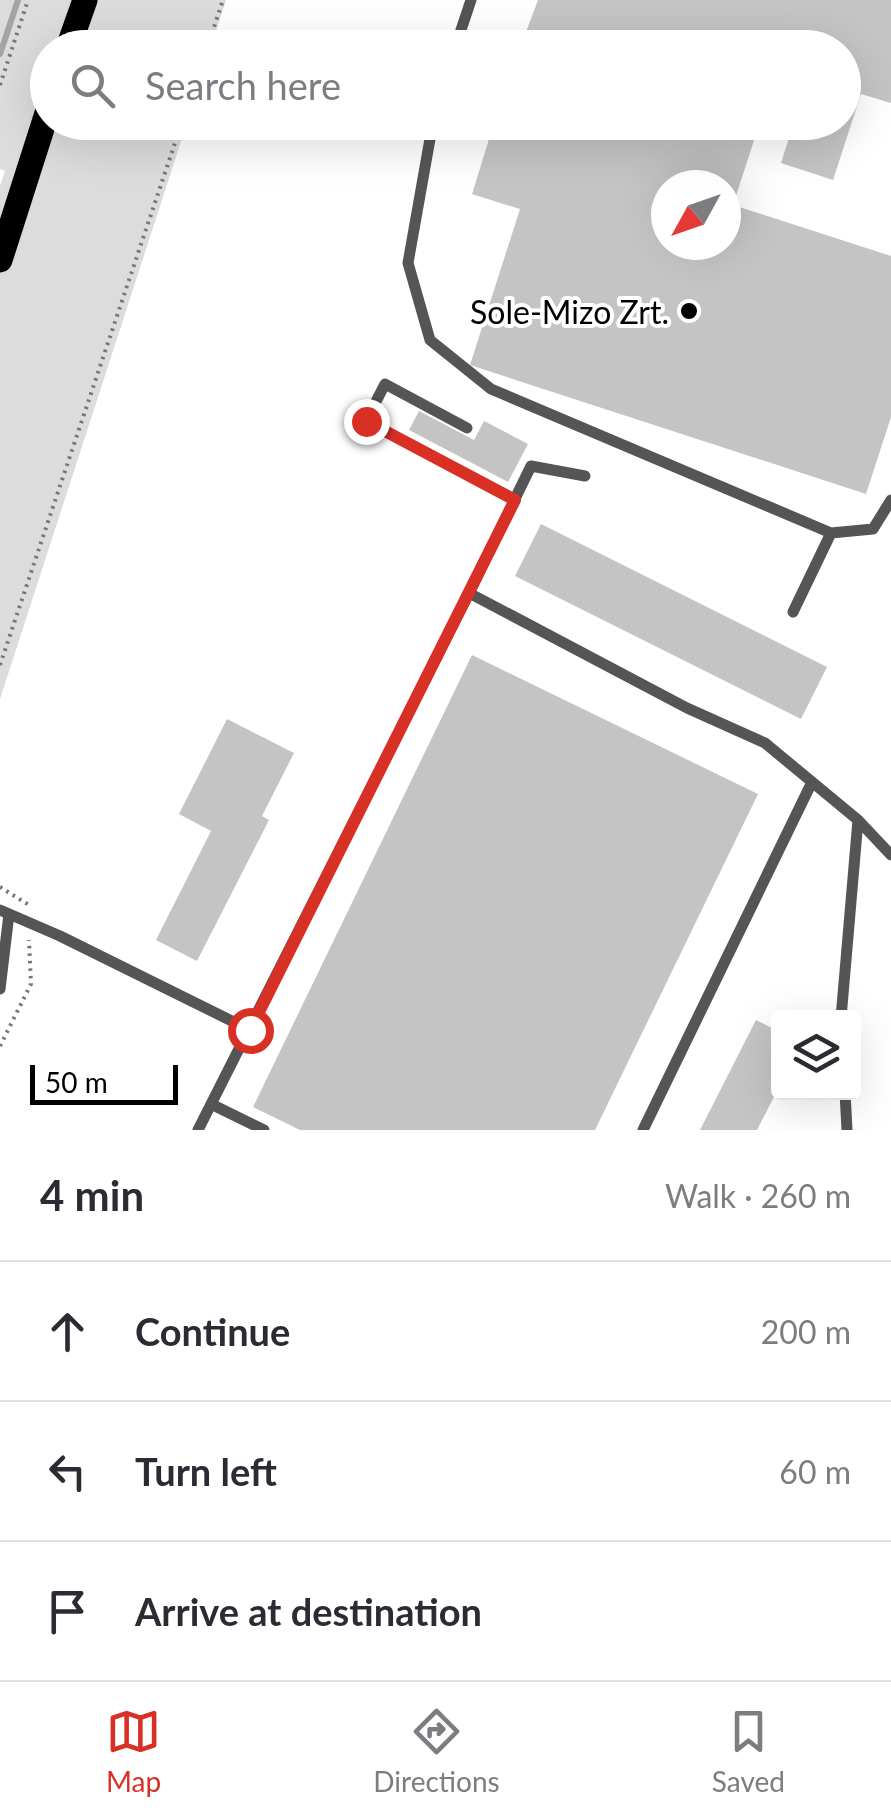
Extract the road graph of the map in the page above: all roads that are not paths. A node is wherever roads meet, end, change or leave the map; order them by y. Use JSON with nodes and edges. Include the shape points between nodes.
{"nodes":[{"id":1,"x":85,"y":0,"type":"edge"},
{"id":2,"x":471,"y":0,"type":"edge"},
{"id":3,"x":74,"y":30,"type":"edge"},
{"id":4,"x":461,"y":30,"type":"edge"},
{"id":5,"x":38,"y":140,"type":"edge"},
{"id":6,"x":429,"y":140,"type":"edge"},
{"id":7,"x":0,"y":260,"type":"edge"},
{"id":8,"x":468,"y":428,"type":"dead end"},
{"id":9,"x":584,"y":476,"type":"dead end"},
{"id":10,"x":515,"y":500,"type":"junction"},
{"id":11,"x":891,"y":500,"type":"edge"},
{"id":12,"x":831,"y":534,"type":"junction"},
{"id":13,"x":469,"y":594,"type":"junction"},
{"id":14,"x":793,"y":612,"type":"dead end"},
{"id":15,"x":812,"y":782,"type":"junction"},
{"id":16,"x":858,"y":820,"type":"junction"},
{"id":17,"x":891,"y":855,"type":"edge"},
{"id":18,"x":4,"y":912,"type":"edge"},
{"id":19,"x":2,"y":951,"type":"edge"},
{"id":20,"x":0,"y":990,"type":"edge"},
{"id":21,"x":842,"y":1010,"type":"edge"},
{"id":22,"x":250,"y":1030,"type":"junction"},
{"id":23,"x":845,"y":1100,"type":"edge"},
{"id":24,"x":211,"y":1104,"type":"junction"},
{"id":25,"x":198,"y":1130,"type":"edge"},
{"id":26,"x":264,"y":1130,"type":"edge"},
{"id":27,"x":642,"y":1130,"type":"edge"},
{"id":28,"x":847,"y":1130,"type":"edge"}],
"edges":[{"from":1,"to":3,"type":"main road"},
{"from":2,"to":4,"type":"lane"},
{"from":5,"to":7,"type":"main road"},
{"from":6,"to":12,"type":"lane","via":[[408,262],[430,340],[491,389]]},
{"from":8,"to":10,"type":"lane","via":[[386,384],[366,421]]},
{"from":9,"to":10,"type":"lane","via":[[532,466]]},
{"from":10,"to":13,"type":"lane"},
{"from":11,"to":12,"type":"lane","via":[[872,529]]},
{"from":12,"to":14,"type":"lane"},
{"from":13,"to":15,"type":"lane","via":[[765,742]]},
{"from":13,"to":22,"type":"lane"},
{"from":15,"to":16,"type":"lane"},
{"from":15,"to":27,"type":"lane"},
{"from":16,"to":17,"type":"lane"},
{"from":16,"to":21,"type":"lane"},
{"from":18,"to":19,"type":"lane"},
{"from":18,"to":22,"type":"lane"},
{"from":19,"to":20,"type":"lane"},
{"from":22,"to":24,"type":"lane"},
{"from":23,"to":28,"type":"lane"},
{"from":24,"to":25,"type":"lane"},
{"from":24,"to":26,"type":"lane"}]}
